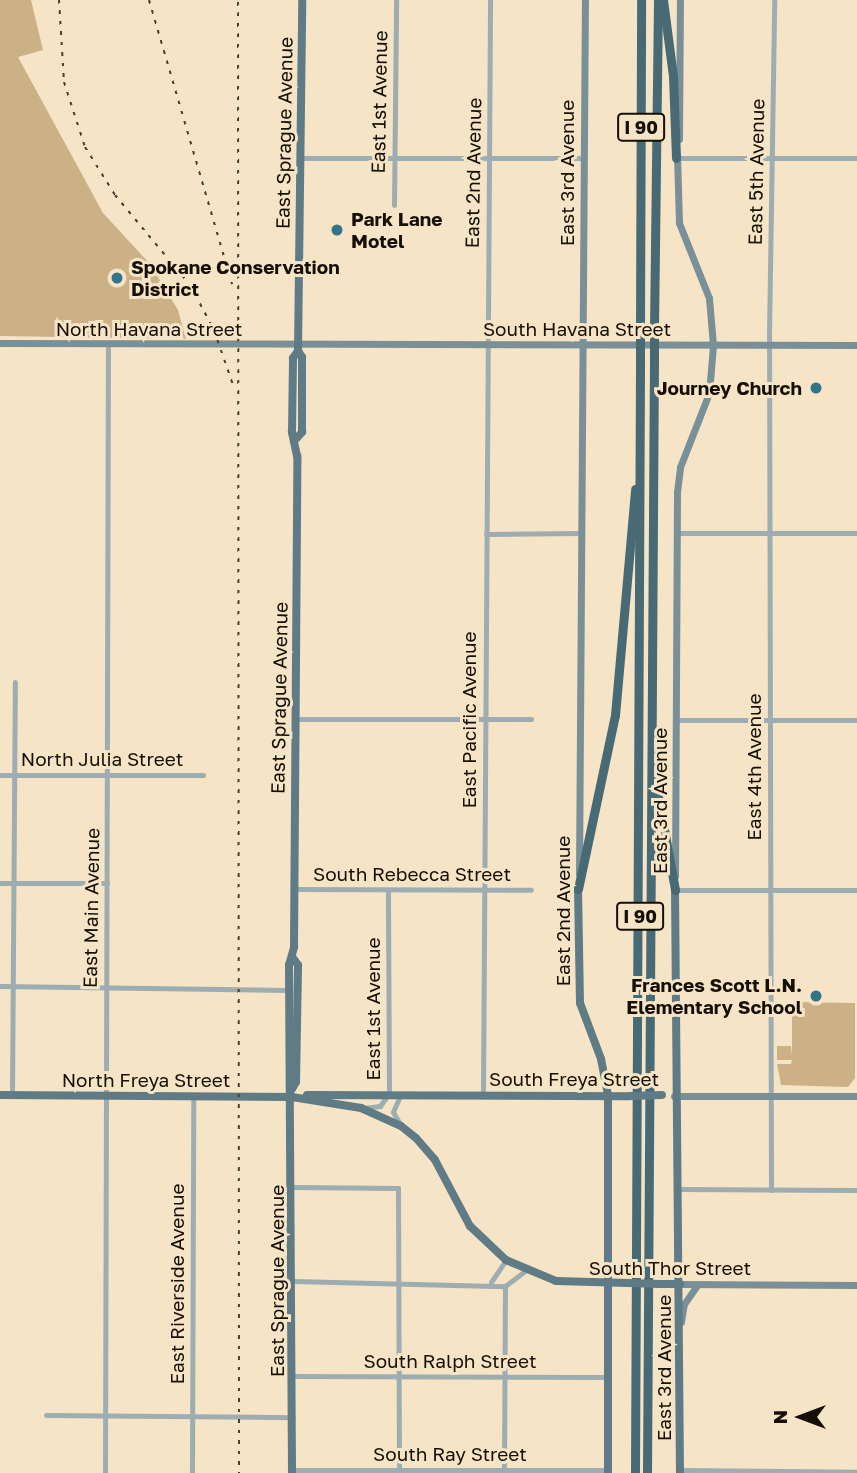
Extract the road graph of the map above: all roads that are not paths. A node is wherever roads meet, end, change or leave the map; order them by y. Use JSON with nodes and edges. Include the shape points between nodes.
{"nodes":[{"id":1,"x":302,"y":0,"type":"edge"},
{"id":2,"x":396,"y":0,"type":"edge"},
{"id":3,"x":490,"y":0,"type":"edge"},
{"id":4,"x":585,"y":0,"type":"edge"},
{"id":5,"x":641,"y":0,"type":"edge"},
{"id":6,"x":660,"y":0,"type":"edge"},
{"id":7,"x":680,"y":0,"type":"edge"},
{"id":8,"x":774,"y":0,"type":"edge"},
{"id":9,"x":394,"y":157,"type":"junction"},
{"id":10,"x":488,"y":157,"type":"junction"},
{"id":11,"x":300,"y":158,"type":"junction"},
{"id":12,"x":582,"y":158,"type":"junction"},
{"id":13,"x":676,"y":158,"type":"junction"},
{"id":14,"x":857,"y":158,"type":"edge"},
{"id":15,"x":772,"y":159,"type":"junction"},
{"id":16,"x":394,"y":205,"type":"dead end"},
{"id":17,"x":0,"y":343,"type":"edge"},
{"id":18,"x":108,"y":344,"type":"junction"},
{"id":19,"x":487,"y":345,"type":"junction"},
{"id":20,"x":581,"y":345,"type":"junction"},
{"id":21,"x":713,"y":345,"type":"junction"},
{"id":22,"x":771,"y":345,"type":"junction"},
{"id":23,"x":857,"y":345,"type":"edge"},
{"id":24,"x":298,"y":348,"type":"junction"},
{"id":25,"x":640,"y":393,"type":"junction"},
{"id":26,"x":580,"y":533,"type":"junction"},
{"id":27,"x":676,"y":533,"type":"junction"},
{"id":28,"x":770,"y":533,"type":"junction"},
{"id":29,"x":857,"y":533,"type":"edge"},
{"id":30,"x":486,"y":534,"type":"junction"},
{"id":31,"x":15,"y":682,"type":"dead end"},
{"id":32,"x":295,"y":719,"type":"junction"},
{"id":33,"x":531,"y":719,"type":"dead end"},
{"id":34,"x":485,"y":720,"type":"junction"},
{"id":35,"x":676,"y":720,"type":"junction"},
{"id":36,"x":770,"y":720,"type":"junction"},
{"id":37,"x":857,"y":720,"type":"edge"},
{"id":38,"x":652,"y":762,"type":"junction"},
{"id":39,"x":0,"y":775,"type":"edge"},
{"id":40,"x":14,"y":775,"type":"junction"},
{"id":41,"x":108,"y":775,"type":"junction"},
{"id":42,"x":203,"y":775,"type":"dead end"},
{"id":43,"x":0,"y":883,"type":"edge"},
{"id":44,"x":14,"y":883,"type":"junction"},
{"id":45,"x":107,"y":883,"type":"junction"},
{"id":46,"x":293,"y":889,"type":"junction"},
{"id":47,"x":579,"y":889,"type":"junction"},
{"id":48,"x":388,"y":890,"type":"junction"},
{"id":49,"x":484,"y":890,"type":"junction"},
{"id":50,"x":531,"y":890,"type":"dead end"},
{"id":51,"x":675,"y":890,"type":"junction"},
{"id":52,"x":770,"y":890,"type":"junction"},
{"id":53,"x":857,"y":890,"type":"edge"},
{"id":54,"x":293,"y":958,"type":"junction"},
{"id":55,"x":0,"y":986,"type":"edge"},
{"id":56,"x":14,"y":986,"type":"junction"},
{"id":57,"x":106,"y":987,"type":"junction"},
{"id":58,"x":289,"y":990,"type":"junction"},
{"id":59,"x":292,"y":1093,"type":"junction"},
{"id":60,"x":389,"y":1093,"type":"junction"},
{"id":61,"x":402,"y":1093,"type":"junction"},
{"id":62,"x":483,"y":1094,"type":"junction"},
{"id":63,"x":0,"y":1095,"type":"edge"},
{"id":64,"x":12,"y":1095,"type":"junction"},
{"id":65,"x":105,"y":1095,"type":"junction"},
{"id":66,"x":192,"y":1095,"type":"junction"},
{"id":67,"x":608,"y":1095,"type":"junction"},
{"id":68,"x":771,"y":1095,"type":"junction"},
{"id":69,"x":674,"y":1096,"type":"junction"},
{"id":70,"x":857,"y":1096,"type":"edge"},
{"id":71,"x":361,"y":1108,"type":"junction"},
{"id":72,"x":401,"y":1126,"type":"junction"},
{"id":73,"x":293,"y":1187,"type":"junction"},
{"id":74,"x":680,"y":1189,"type":"junction"},
{"id":75,"x":771,"y":1190,"type":"junction"},
{"id":76,"x":857,"y":1190,"type":"edge"},
{"id":77,"x":506,"y":1260,"type":"junction"},
{"id":78,"x":526,"y":1270,"type":"junction"},
{"id":79,"x":293,"y":1281,"type":"junction"},
{"id":80,"x":398,"y":1281,"type":"junction"},
{"id":81,"x":491,"y":1282,"type":"junction"},
{"id":82,"x":607,"y":1283,"type":"junction"},
{"id":83,"x":680,"y":1284,"type":"junction"},
{"id":84,"x":698,"y":1284,"type":"junction"},
{"id":85,"x":857,"y":1285,"type":"edge"},
{"id":86,"x":505,"y":1286,"type":"junction"},
{"id":87,"x":680,"y":1326,"type":"junction"},
{"id":88,"x":293,"y":1376,"type":"junction"},
{"id":89,"x":398,"y":1377,"type":"junction"},
{"id":90,"x":608,"y":1377,"type":"junction"},
{"id":91,"x":504,"y":1378,"type":"junction"},
{"id":92,"x":106,"y":1414,"type":"junction"},
{"id":93,"x":46,"y":1415,"type":"dead end"},
{"id":94,"x":192,"y":1416,"type":"junction"},
{"id":95,"x":293,"y":1417,"type":"junction"},
{"id":96,"x":292,"y":1471,"type":"edge"},
{"id":97,"x":399,"y":1471,"type":"edge"},
{"id":98,"x":504,"y":1471,"type":"edge"},
{"id":99,"x":608,"y":1471,"type":"edge"},
{"id":100,"x":680,"y":1472,"type":"edge"},
{"id":101,"x":771,"y":1472,"type":"edge"},
{"id":102,"x":857,"y":1472,"type":"edge"},
{"id":103,"x":105,"y":1473,"type":"edge"},
{"id":104,"x":192,"y":1473,"type":"edge"},
{"id":105,"x":635,"y":1473,"type":"edge"},
{"id":106,"x":647,"y":1473,"type":"edge"}],
"edges":[{"from":1,"to":11,"type":"main road","name":"East Sprague Avenue"},
{"from":2,"to":9,"type":"street","name":"East 1st Avenue"},
{"from":3,"to":10,"type":"street","name":"East 2nd Avenue"},
{"from":4,"to":12,"type":"street","name":"East 3rd Avenue"},
{"from":5,"to":25,"type":"highway","number":"I 90","bridge":true},
{"from":6,"to":13,"type":"highway","via":[[673,76]]},
{"from":6,"to":38,"type":"highway","number":"I 90","bridge":true},
{"from":7,"to":13,"type":"street"},
{"from":8,"to":15,"type":"street","name":"East 5th Avenue"},
{"from":9,"to":10,"type":"street"},
{"from":9,"to":11,"type":"street"},
{"from":9,"to":16,"type":"street","name":"East 1st Avenue"},
{"from":10,"to":12,"type":"street"},
{"from":10,"to":19,"type":"street","name":"East 2nd Avenue"},
{"from":11,"to":24,"type":"main road","name":"East Sprague Avenue"},
{"from":12,"to":20,"type":"street","name":"East 3rd Avenue"},
{"from":13,"to":15,"type":"street"},
{"from":13,"to":21,"type":"street","via":[[679,223],[709,298]]},
{"from":14,"to":15,"type":"street"},
{"from":15,"to":22,"type":"street","name":"East 5th Avenue"},
{"from":17,"to":18,"type":"street","name":"North Havana Street"},
{"from":18,"to":24,"type":"street","name":"North Havana Street"},
{"from":18,"to":41,"type":"street","name":"East Main Avenue"},
{"from":19,"to":20,"type":"street","name":"South Havana Street"},
{"from":19,"to":24,"type":"street","name":"South Havana Street"},
{"from":19,"to":30,"type":"street","name":"East Pacific Avenue"},
{"from":20,"to":21,"type":"street","name":"South Havana Street"},
{"from":20,"to":26,"type":"street","name":"East 2nd Avenue"},
{"from":21,"to":22,"type":"street","name":"South Havana Street"},
{"from":21,"to":27,"type":"street","name":"East 3rd Avenue","via":[[709,393],[680,467]]},
{"from":22,"to":23,"type":"street","name":"South Havana Street"},
{"from":22,"to":28,"type":"street","name":"East 4th Avenue"},
{"from":24,"to":32,"type":"main road","name":"East Sprague Avenue","via":[[302,357],[302,432],[297,438]]},
{"from":25,"to":47,"type":"highway","via":[[615,715]]},
{"from":25,"to":105,"type":"highway","number":"I 90"},
{"from":26,"to":30,"type":"street"},
{"from":26,"to":47,"type":"street","name":"East 2nd Avenue"},
{"from":27,"to":28,"type":"street"},
{"from":27,"to":35,"type":"street","name":"East 3rd Avenue"},
{"from":28,"to":29,"type":"street"},
{"from":28,"to":36,"type":"street","name":"East 4th Avenue"},
{"from":30,"to":34,"type":"street","name":"East Pacific Avenue"},
{"from":31,"to":40,"type":"street"},
{"from":32,"to":34,"type":"street"},
{"from":32,"to":46,"type":"main road","name":"East Sprague Avenue"},
{"from":33,"to":34,"type":"street"},
{"from":34,"to":49,"type":"street","name":"East Pacific Avenue"},
{"from":35,"to":36,"type":"street"},
{"from":35,"to":51,"type":"street","name":"East 3rd Avenue"},
{"from":36,"to":37,"type":"street"},
{"from":36,"to":52,"type":"street","name":"East 4th Avenue"},
{"from":38,"to":51,"type":"highway"},
{"from":38,"to":106,"type":"highway","number":"I 90"},
{"from":39,"to":40,"type":"street","name":"North Julia Street"},
{"from":40,"to":41,"type":"street","name":"North Julia Street"},
{"from":40,"to":44,"type":"street"},
{"from":41,"to":42,"type":"street","name":"North Julia Street"},
{"from":41,"to":45,"type":"street","name":"East Main Avenue"},
{"from":43,"to":44,"type":"street"},
{"from":44,"to":45,"type":"street"},
{"from":44,"to":56,"type":"street"},
{"from":45,"to":57,"type":"street","name":"East Main Avenue"},
{"from":46,"to":48,"type":"street","name":"South Rebecca Street"},
{"from":46,"to":54,"type":"main road","name":"East Sprague Avenue"},
{"from":47,"to":67,"type":"main road","name":"East 2nd Avenue","via":[[580,1003],[601,1059]]},
{"from":48,"to":49,"type":"street","name":"South Rebecca Street"},
{"from":48,"to":60,"type":"street","name":"East 1st Avenue"},
{"from":49,"to":50,"type":"street","name":"South Rebecca Street"},
{"from":49,"to":62,"type":"street","name":"East Pacific Avenue"},
{"from":51,"to":52,"type":"street"},
{"from":51,"to":69,"type":"main road","name":"East 3rd Avenue"},
{"from":52,"to":53,"type":"street"},
{"from":52,"to":68,"type":"street","name":"East 4th Avenue"},
{"from":54,"to":58,"type":"main road","name":"East Sprague Avenue"},
{"from":54,"to":59,"type":"main road","name":"East Sprague Avenue","via":[[298,965]]},
{"from":55,"to":56,"type":"street"},
{"from":56,"to":57,"type":"street"},
{"from":56,"to":64,"type":"street"},
{"from":57,"to":58,"type":"street"},
{"from":57,"to":65,"type":"street","name":"East Main Avenue"},
{"from":58,"to":59,"type":"main road","name":"East Sprague Avenue"},
{"from":59,"to":60,"type":"main road","name":"South Freya Street"},
{"from":59,"to":66,"type":"main road","name":"North Freya Street"},
{"from":59,"to":71,"type":"main road"},
{"from":59,"to":73,"type":"main road","name":"East Sprague Avenue"},
{"from":60,"to":61,"type":"main road","name":"South Freya Street"},
{"from":60,"to":71,"type":"street","name":"East 1st Avenue","via":[[380,1107]]},
{"from":61,"to":62,"type":"main road","name":"South Freya Street"},
{"from":61,"to":72,"type":"street","name":"East 1st Avenue","via":[[393,1112]]},
{"from":62,"to":67,"type":"main road","name":"South Freya Street"},
{"from":63,"to":64,"type":"main road","name":"North Freya Street"},
{"from":64,"to":65,"type":"main road","name":"North Freya Street"},
{"from":65,"to":66,"type":"main road","name":"North Freya Street"},
{"from":65,"to":92,"type":"street","name":"East Main Avenue"},
{"from":66,"to":94,"type":"street","name":"East Riverside Avenue"},
{"from":67,"to":69,"type":"main road","name":"South Freya Street","bridge":true},
{"from":67,"to":82,"type":"main road","name":"East 2nd Avenue"},
{"from":68,"to":69,"type":"street","name":"South Freya Street"},
{"from":68,"to":70,"type":"street","name":"South Freya Street"},
{"from":68,"to":75,"type":"street","name":"East 4th Avenue"},
{"from":69,"to":74,"type":"main road","name":"East 3rd Avenue"},
{"from":71,"to":72,"type":"main road"},
{"from":72,"to":77,"type":"main road","name":"South Thor Street","via":[[435,1160],[470,1226]]},
{"from":73,"to":79,"type":"main road","name":"East Sprague Avenue"},
{"from":73,"to":80,"type":"street","via":[[398,1188]]},
{"from":74,"to":75,"type":"street"},
{"from":74,"to":83,"type":"main road","name":"East 3rd Avenue"},
{"from":75,"to":76,"type":"street"},
{"from":77,"to":78,"type":"main road","name":"South Thor Street"},
{"from":77,"to":81,"type":"street"},
{"from":78,"to":82,"type":"main road","name":"South Thor Street","via":[[556,1281]]},
{"from":78,"to":86,"type":"street"},
{"from":79,"to":80,"type":"street"},
{"from":79,"to":88,"type":"main road","name":"East Sprague Avenue"},
{"from":80,"to":81,"type":"street"},
{"from":80,"to":89,"type":"street"},
{"from":81,"to":86,"type":"street"},
{"from":82,"to":83,"type":"main road","name":"South Thor Street","bridge":true},
{"from":82,"to":90,"type":"main road","name":"East 2nd Avenue"},
{"from":83,"to":84,"type":"street","name":"South Thor Street"},
{"from":83,"to":87,"type":"main road","name":"East 3rd Avenue"},
{"from":84,"to":85,"type":"street","name":"South Thor Street"},
{"from":84,"to":87,"type":"street","via":[[684,1304]]},
{"from":86,"to":91,"type":"street"},
{"from":87,"to":100,"type":"main road","name":"East 3rd Avenue"},
{"from":88,"to":89,"type":"street","name":"South Ralph Street"},
{"from":88,"to":95,"type":"main road","name":"East Sprague Avenue"},
{"from":89,"to":91,"type":"street","name":"South Ralph Street"},
{"from":89,"to":97,"type":"street"},
{"from":90,"to":91,"type":"street","name":"South Ralph Street"},
{"from":90,"to":99,"type":"main road","name":"East 2nd Avenue"},
{"from":91,"to":98,"type":"street"},
{"from":92,"to":93,"type":"street"},
{"from":92,"to":94,"type":"street"},
{"from":92,"to":103,"type":"street","name":"East Main Avenue"},
{"from":94,"to":95,"type":"street"},
{"from":94,"to":104,"type":"street","name":"East Riverside Avenue"},
{"from":95,"to":96,"type":"main road","name":"East Sprague Avenue"},
{"from":96,"to":97,"type":"street","name":"South Ray Street"},
{"from":97,"to":98,"type":"street","name":"South Ray Street"},
{"from":98,"to":99,"type":"street","name":"South Ray Street"},
{"from":100,"to":101,"type":"street"},
{"from":101,"to":102,"type":"street"}]}
